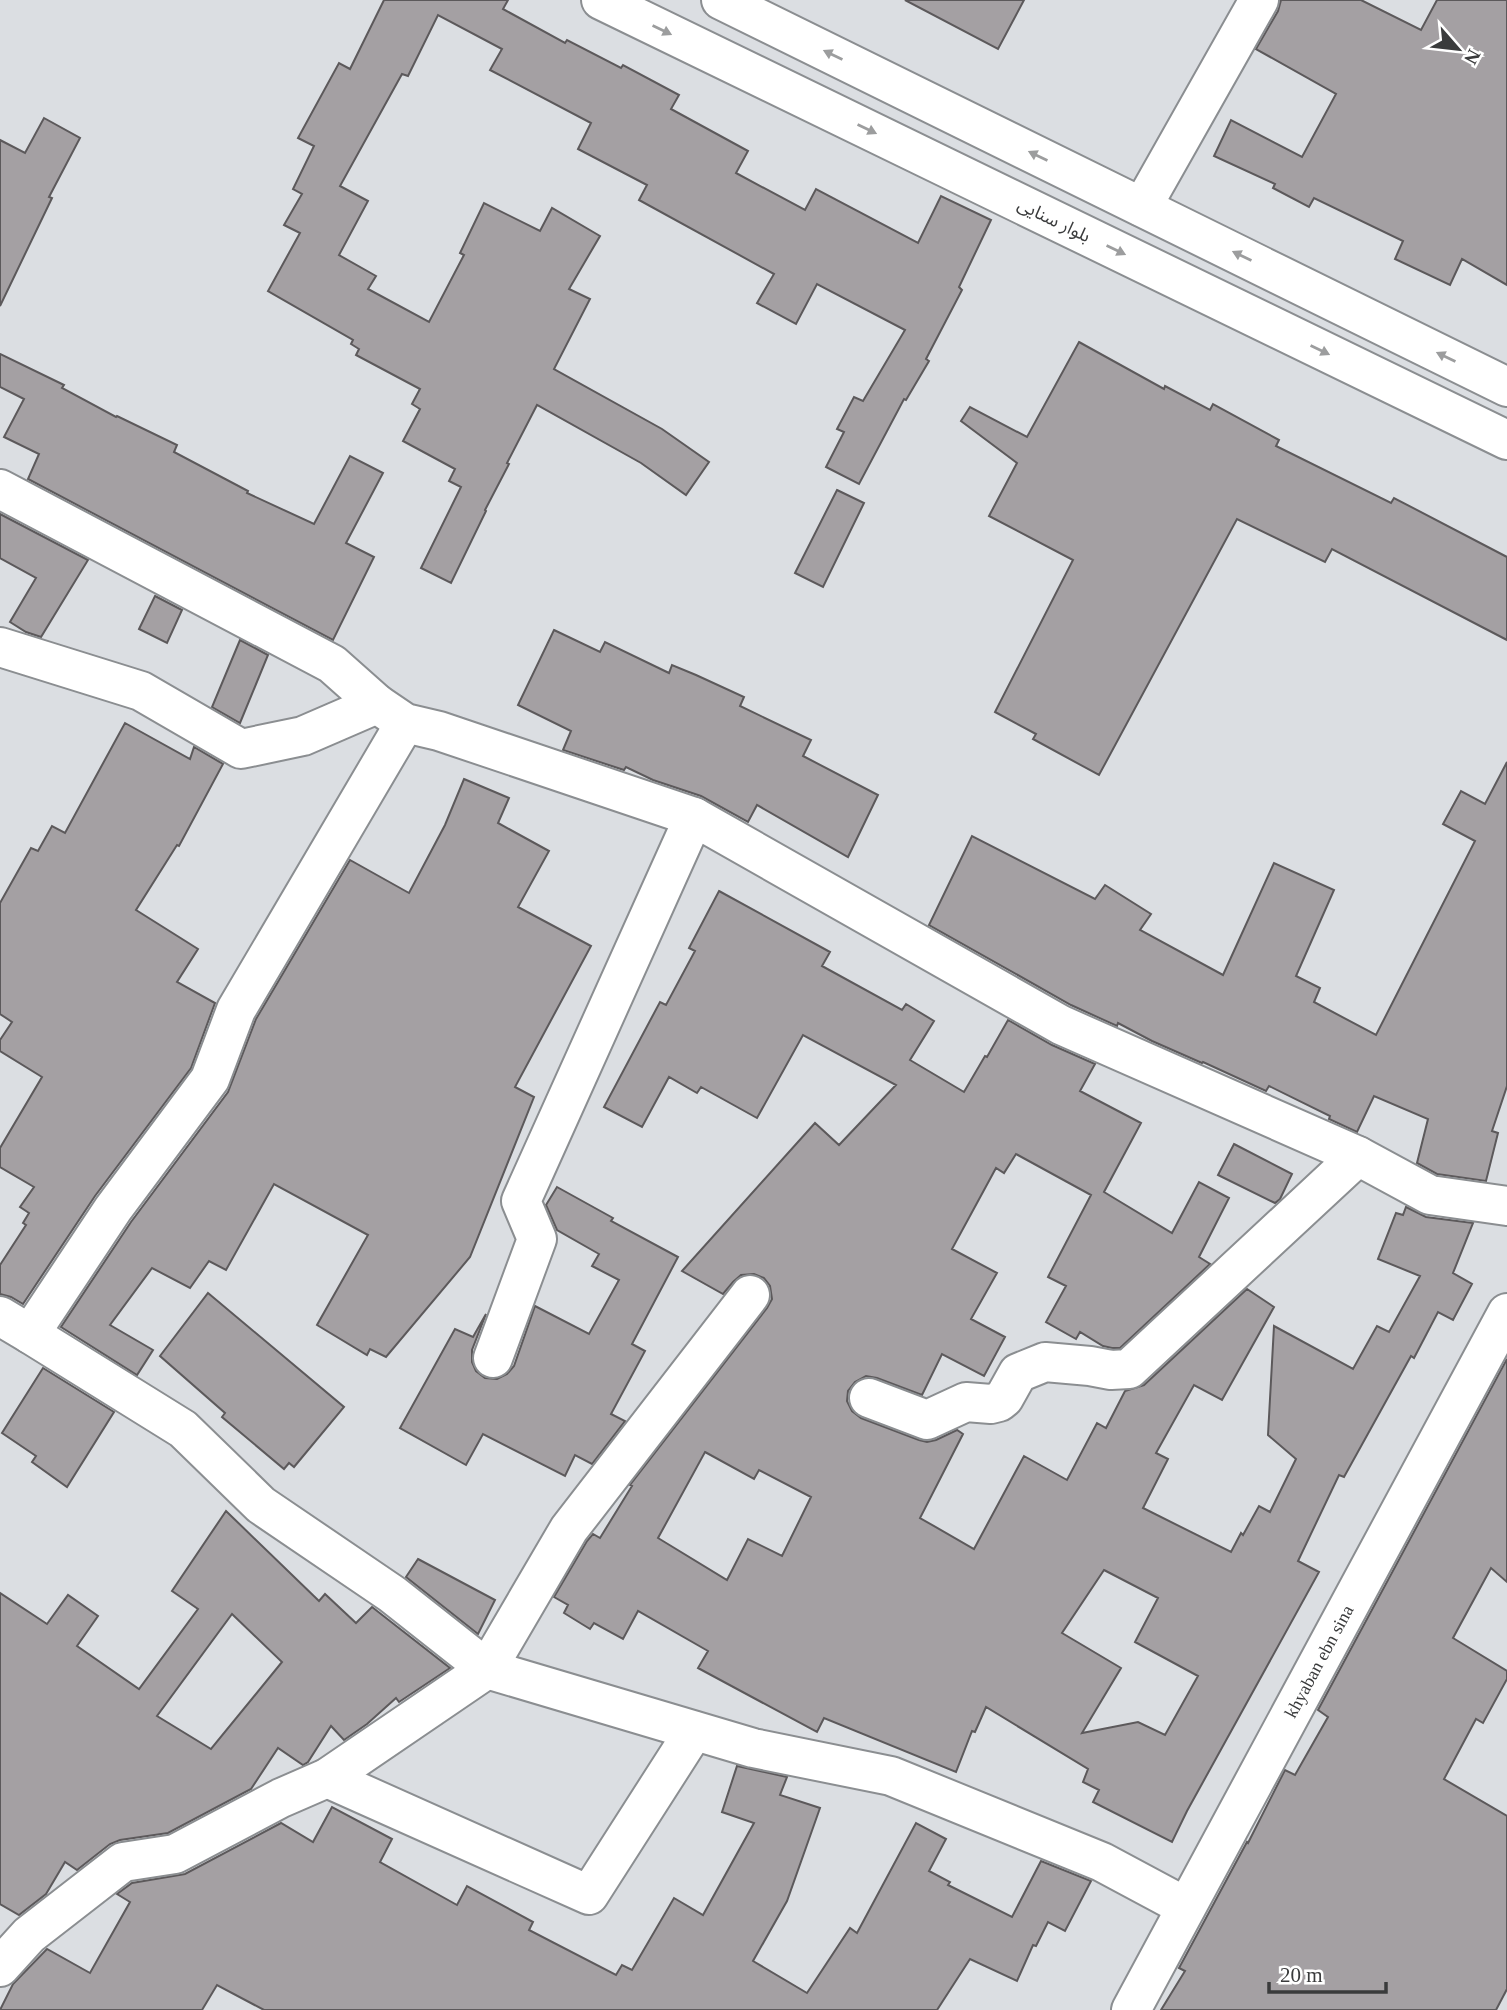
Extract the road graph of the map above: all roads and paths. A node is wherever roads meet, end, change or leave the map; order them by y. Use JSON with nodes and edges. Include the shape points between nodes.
{"nodes":[{"id":1,"x":601,"y":0,"type":"edge"},
{"id":2,"x":722,"y":0,"type":"edge"},
{"id":3,"x":1259,"y":0,"type":"edge"},
{"id":4,"x":1142,"y":207,"type":"junction"},
{"id":5,"x":1507,"y":387,"type":"edge"},
{"id":6,"x":1507,"y":440,"type":"edge"},
{"id":7,"x":0,"y":489,"type":"edge"},
{"id":8,"x":0,"y":647,"type":"edge"},
{"id":9,"x":391,"y":714,"type":"junction"},
{"id":10,"x":694,"y":817,"type":"junction"},
{"id":11,"x":1358,"y":1156,"type":"junction"},
{"id":12,"x":1507,"y":1206,"type":"edge"},
{"id":13,"x":750,"y":1295,"type":"dead end"},
{"id":14,"x":1507,"y":1313,"type":"edge"},
{"id":15,"x":15,"y":1325,"type":"edge"},
{"id":16,"x":493,"y":1358,"type":"dead end"},
{"id":17,"x":870,"y":1398,"type":"dead end"},
{"id":18,"x":487,"y":1668,"type":"junction"},
{"id":19,"x":694,"y":1731,"type":"junction"},
{"id":20,"x":327,"y":1778,"type":"junction"},
{"id":21,"x":1186,"y":1907,"type":"junction"},
{"id":22,"x":0,"y":1967,"type":"edge"},
{"id":23,"x":1131,"y":2010,"type":"edge"}],
"edges":[{"from":1,"to":6,"type":"street","name":"بلوار سنایی","one_way":true},
{"from":4,"to":2,"type":"street","one_way":true},
{"from":3,"to":4,"type":"street"},
{"from":5,"to":4,"type":"street","one_way":true},
{"from":7,"to":9,"type":"street","via":[[332,664]]},
{"from":8,"to":9,"type":"street","via":[[141,691],[241,749]]},
{"from":9,"to":10,"type":"street"},
{"from":9,"to":15,"type":"street","via":[[236,1010],[210,1079],[113,1209]]},
{"from":10,"to":11,"type":"street","via":[[1061,1024]]},
{"from":10,"to":16,"type":"street","via":[[521,1201],[537,1239]]},
{"from":11,"to":12,"type":"street","via":[[1430,1195]]},
{"from":11,"to":17,"type":"street","via":[[1129,1369],[1045,1362],[1018,1373],[999,1402],[966,1402],[927,1420]]},
{"from":13,"to":18,"type":"street","via":[[569,1529]]},
{"from":14,"to":21,"type":"street","name":"khyaban ebn sina"},
{"from":15,"to":18,"type":"street","via":[[183,1429],[261,1505],[392,1594]]},
{"from":18,"to":19,"type":"street"},
{"from":18,"to":20,"type":"street"},
{"from":19,"to":20,"type":"street","via":[[589,1895]]},
{"from":19,"to":21,"type":"street","via":[[891,1776],[1102,1862]]},
{"from":20,"to":22,"type":"street","via":[[175,1854],[123,1862],[29,1935]]},
{"from":21,"to":23,"type":"street","name":"khyaban ebn sina"}]}
